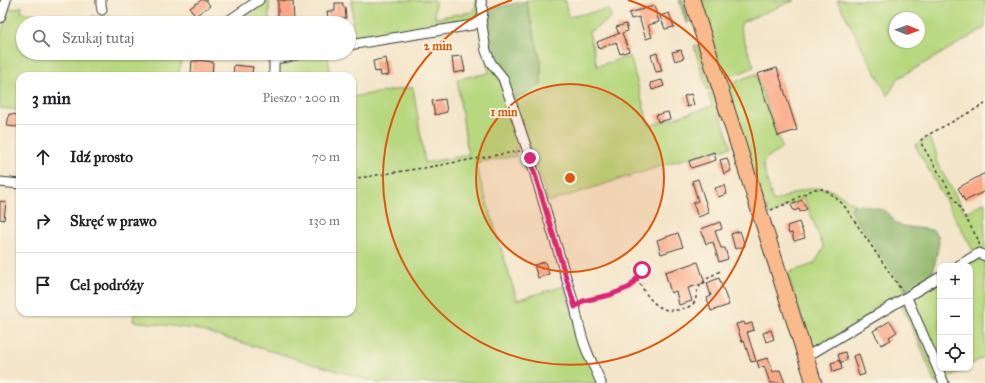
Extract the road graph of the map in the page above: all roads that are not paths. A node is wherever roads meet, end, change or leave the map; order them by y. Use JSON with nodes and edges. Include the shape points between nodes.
{"nodes":[{"id":1,"x":6,"y":0,"type":"edge"},
{"id":2,"x":101,"y":0,"type":"edge"},
{"id":3,"x":259,"y":0,"type":"edge"},
{"id":4,"x":481,"y":0,"type":"edge"},
{"id":5,"x":692,"y":0,"type":"edge"},
{"id":6,"x":102,"y":10,"type":"dead end"},
{"id":7,"x":235,"y":16,"type":"edge"},
{"id":8,"x":0,"y":18,"type":"edge"},
{"id":9,"x":481,"y":19,"type":"junction"},
{"id":10,"x":356,"y":44,"type":"edge"},
{"id":11,"x":274,"y":60,"type":"edge"},
{"id":12,"x":274,"y":72,"type":"edge"},
{"id":13,"x":0,"y":182,"type":"edge"},
{"id":14,"x":16,"y":184,"type":"edge"},
{"id":15,"x":982,"y":254,"type":"edge"},
{"id":16,"x":964,"y":263,"type":"edge"},
{"id":17,"x":937,"y":279,"type":"edge"},
{"id":18,"x":907,"y":298,"type":"junction"},
{"id":19,"x":806,"y":357,"type":"junction"},
{"id":20,"x":601,"y":383,"type":"edge"},
{"id":21,"x":814,"y":383,"type":"edge"},
{"id":22,"x":944,"y":383,"type":"edge"}],
"edges":[{"from":1,"to":8,"type":"street"},
{"from":2,"to":6,"type":"street"},
{"from":3,"to":7,"type":"street"},
{"from":4,"to":9,"type":"street"},
{"from":5,"to":19,"type":"main road"},
{"from":9,"to":10,"type":"street","via":[[473,25]]},
{"from":9,"to":20,"type":"street","via":[[486,51],[491,63],[503,78],[587,351]]},
{"from":11,"to":12,"type":"street"},
{"from":13,"to":14,"type":"street"},
{"from":15,"to":16,"type":"street"},
{"from":17,"to":18,"type":"street"},
{"from":18,"to":19,"type":"street"},
{"from":18,"to":22,"type":"street"},
{"from":19,"to":21,"type":"main road"}]}
